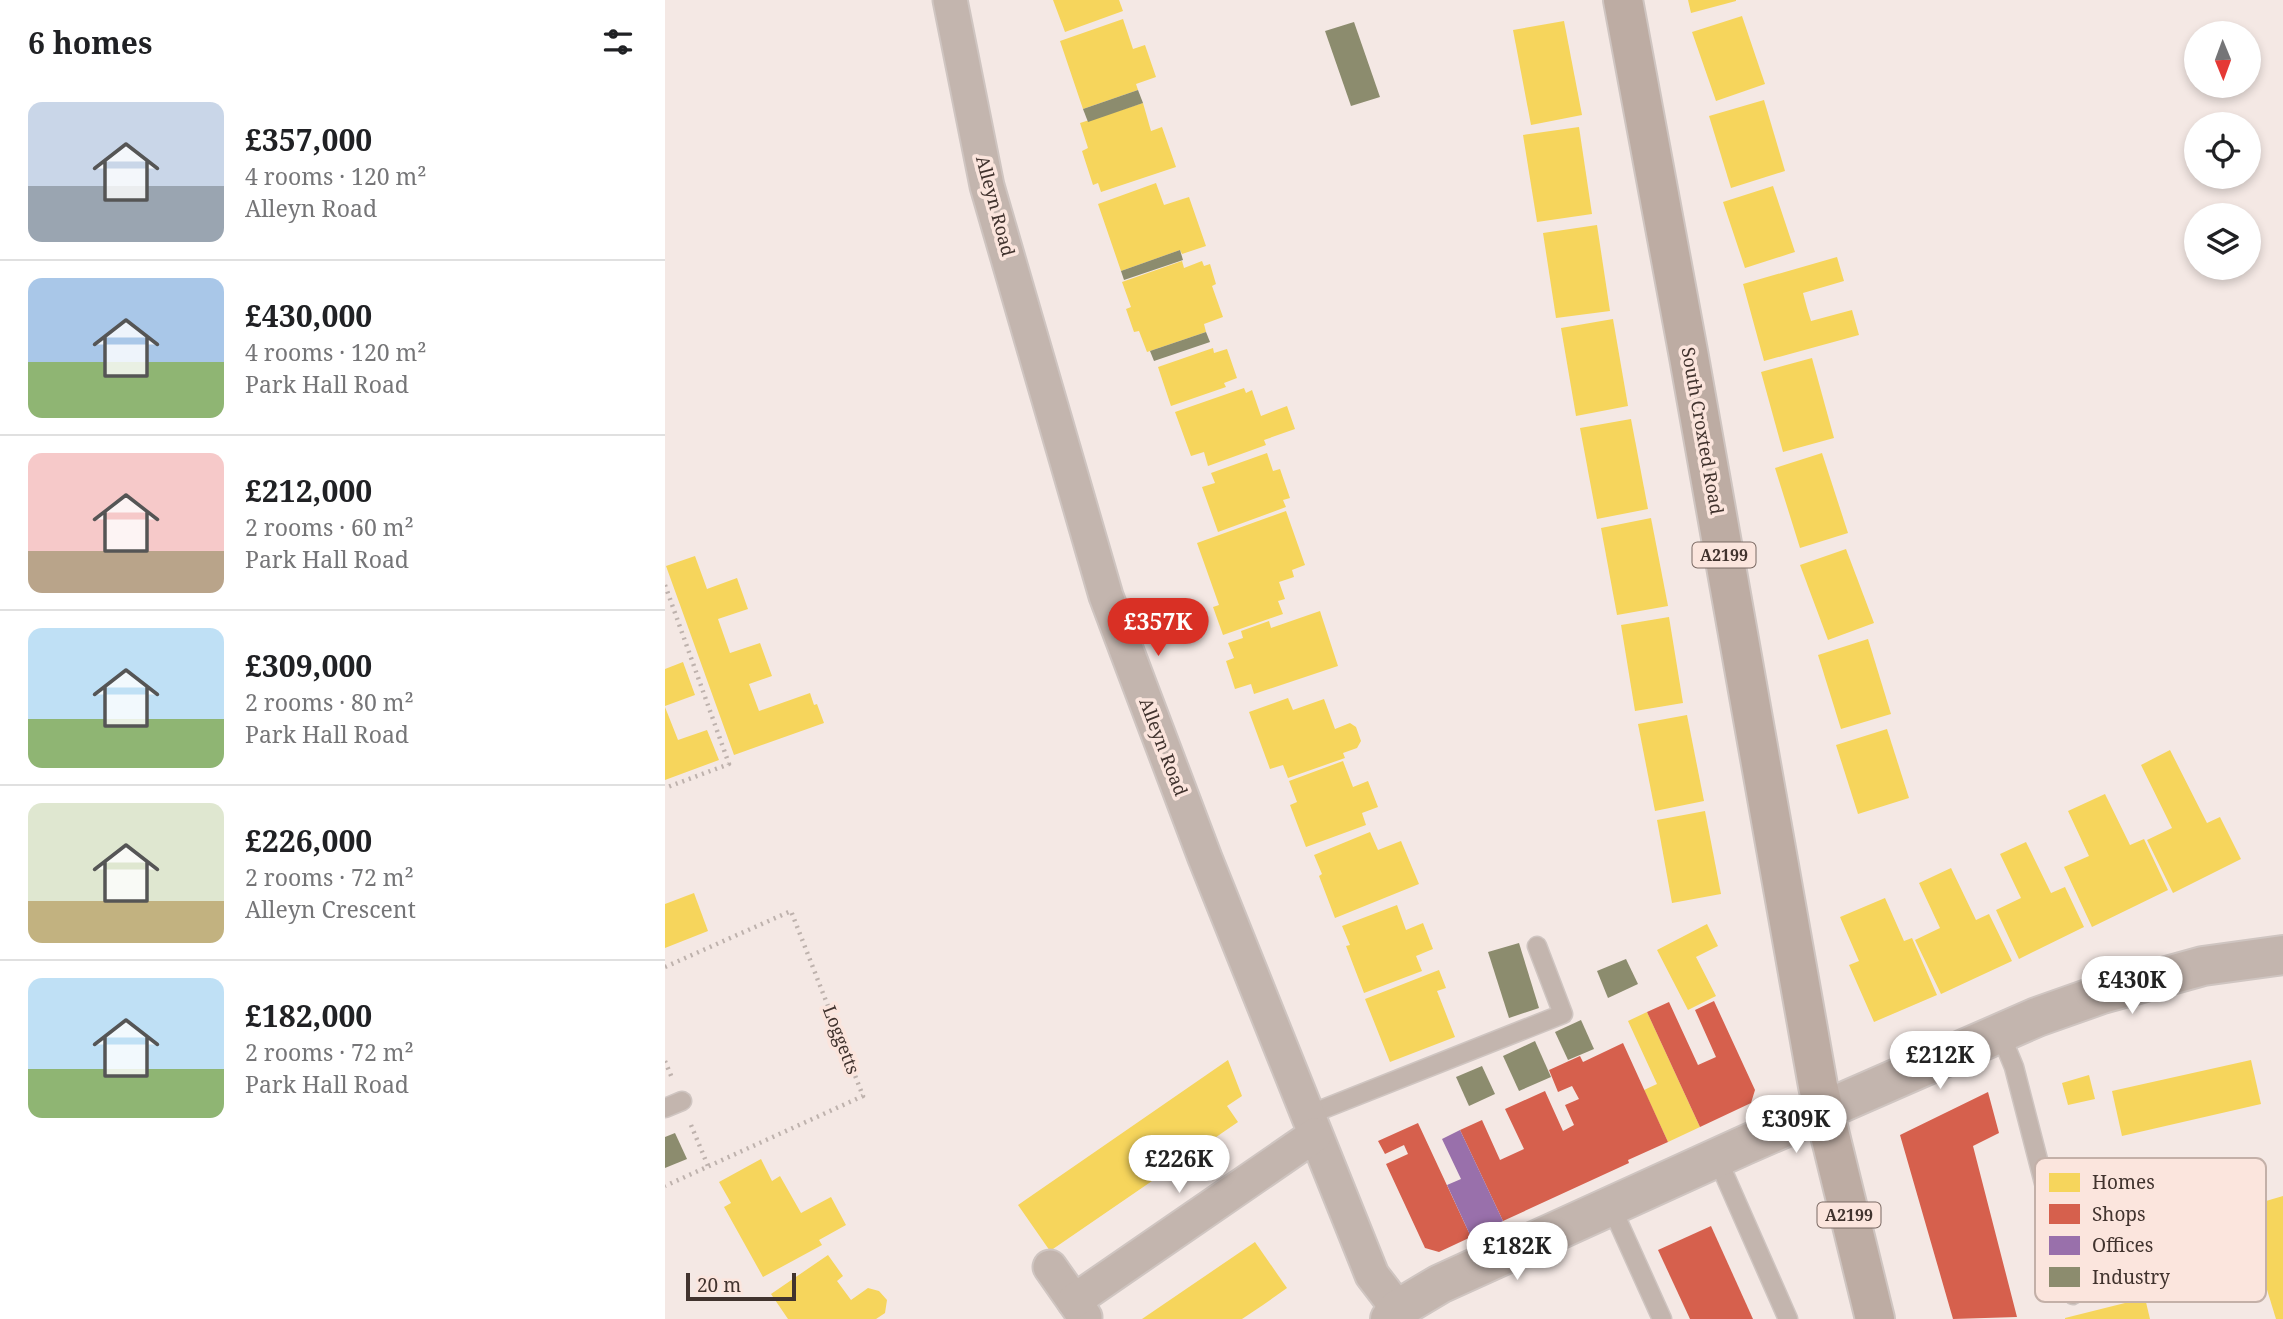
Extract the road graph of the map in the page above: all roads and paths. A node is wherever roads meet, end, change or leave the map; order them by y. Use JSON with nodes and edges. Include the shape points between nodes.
{"nodes":[{"id":1,"x":950,"y":0,"type":"edge"},
{"id":2,"x":1623,"y":0,"type":"edge"},
{"id":3,"x":665,"y":585,"type":"edge"},
{"id":4,"x":665,"y":788,"type":"edge"},
{"id":5,"x":1537,"y":946,"type":"dead end"},
{"id":6,"x":2283,"y":955,"type":"edge"},
{"id":7,"x":665,"y":967,"type":"edge"},
{"id":8,"x":2000,"y":1033,"type":"junction"},
{"id":9,"x":1823,"y":1111,"type":"junction"},
{"id":10,"x":1312,"y":1125,"type":"junction"},
{"id":11,"x":1717,"y":1158,"type":"junction"},
{"id":12,"x":2038,"y":1158,"type":"edge"},
{"id":13,"x":665,"y":1186,"type":"edge"},
{"id":14,"x":1611,"y":1206,"type":"junction"},
{"id":15,"x":1050,"y":1267,"type":"dead end"},
{"id":16,"x":1080,"y":1310,"type":"edge"},
{"id":17,"x":1394,"y":1314,"type":"edge"},
{"id":18,"x":1662,"y":1319,"type":"edge"},
{"id":19,"x":1788,"y":1319,"type":"edge"},
{"id":20,"x":1875,"y":1319,"type":"edge"}],
"edges":[{"from":1,"to":10,"type":"street","name":"Alleyn Road","via":[[987,186],[1106,596]]},
{"from":2,"to":9,"type":"main road","name":"South Croxted Road","number":"A2199"},
{"from":3,"to":4,"type":"path","via":[[729,764]]},
{"from":5,"to":10,"type":"lane","via":[[1563,1014]]},
{"from":6,"to":8,"type":"street","via":[[2203,966],[2102,994]]},
{"from":7,"to":13,"type":"path","name":"Loggetts","via":[[791,911],[863,1096]]},
{"from":8,"to":9,"type":"street"},
{"from":8,"to":12,"type":"lane","via":[[2014,1067]]},
{"from":9,"to":11,"type":"street"},
{"from":9,"to":20,"type":"main road","number":"A2199"},
{"from":10,"to":16,"type":"street"},
{"from":10,"to":17,"type":"street","name":"Alleyn Road","via":[[1372,1275]]},
{"from":11,"to":14,"type":"street"},
{"from":11,"to":19,"type":"lane"},
{"from":14,"to":17,"type":"street","via":[[1440,1284]]},
{"from":14,"to":18,"type":"lane"},
{"from":15,"to":16,"type":"street"}]}
